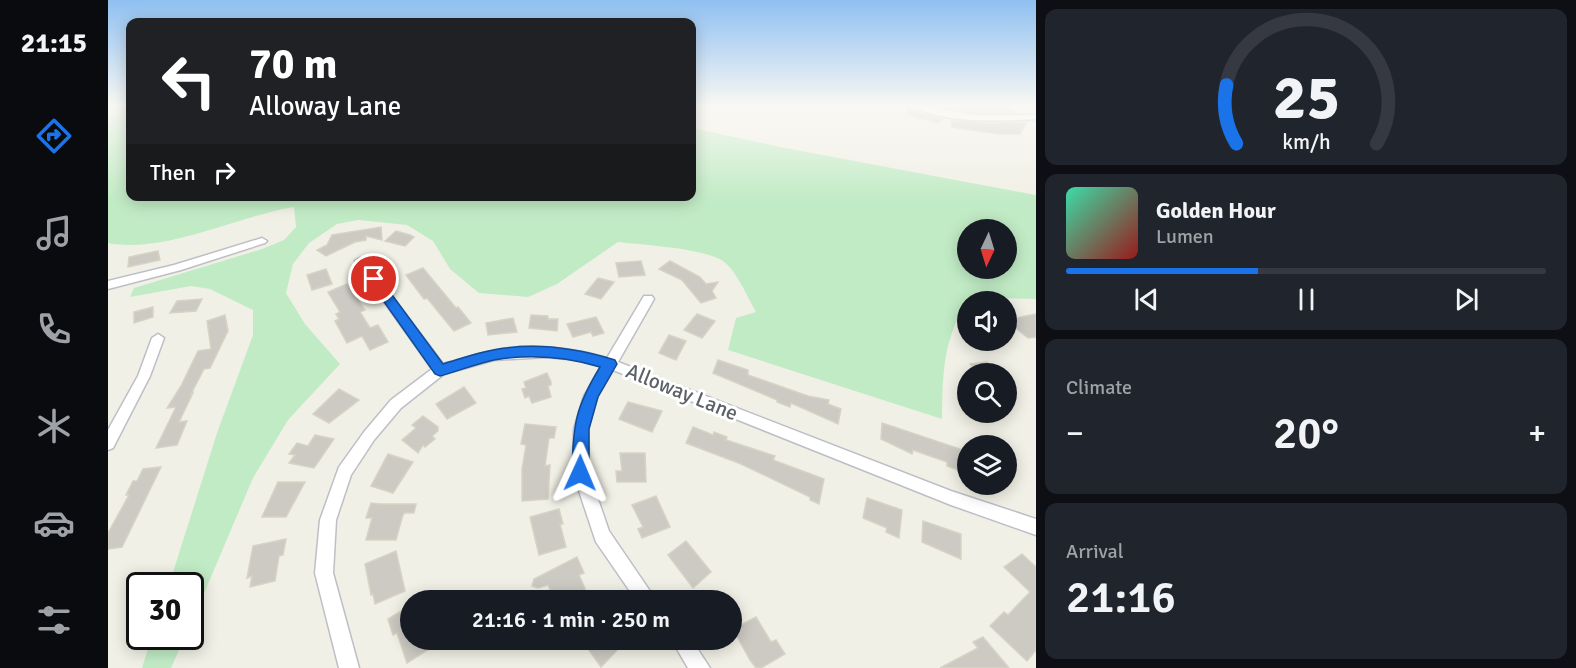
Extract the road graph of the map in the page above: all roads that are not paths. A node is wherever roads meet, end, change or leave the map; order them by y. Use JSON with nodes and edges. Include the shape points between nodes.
{"nodes":[{"id":1,"x":262,"y":241,"type":"dead end"},
{"id":2,"x":360,"y":261,"type":"dead end"},
{"id":3,"x":108,"y":285,"type":"edge"},
{"id":4,"x":648,"y":298,"type":"dead end"},
{"id":5,"x":158,"y":338,"type":"dead end"},
{"id":6,"x":610,"y":364,"type":"junction"},
{"id":7,"x":440,"y":370,"type":"junction"},
{"id":8,"x":108,"y":444,"type":"edge"},
{"id":9,"x":1036,"y":527,"type":"edge"},
{"id":10,"x":640,"y":590,"type":"edge"},
{"id":11,"x":688,"y":650,"type":"edge"},
{"id":12,"x":349,"y":668,"type":"edge"},
{"id":13,"x":700,"y":668,"type":"edge"}],
"edges":[{"from":1,"to":3,"type":"street"},
{"from":2,"to":7,"type":"street"},
{"from":4,"to":6,"type":"street"},
{"from":5,"to":8,"type":"street","via":[[144,376]]},
{"from":6,"to":7,"type":"street","name":"Alloway Lane","via":[[547,352],[495,355]]},
{"from":6,"to":9,"type":"street","name":"Alloway Lane","via":[[951,498]]},
{"from":6,"to":10,"type":"street","via":[[591,396],[581,429],[580,473],[602,536]]},
{"from":7,"to":12,"type":"street","name":"Alloway Lane","via":[[396,404],[369,436],[344,472],[328,520],[324,573]]},
{"from":11,"to":13,"type":"street"}]}
